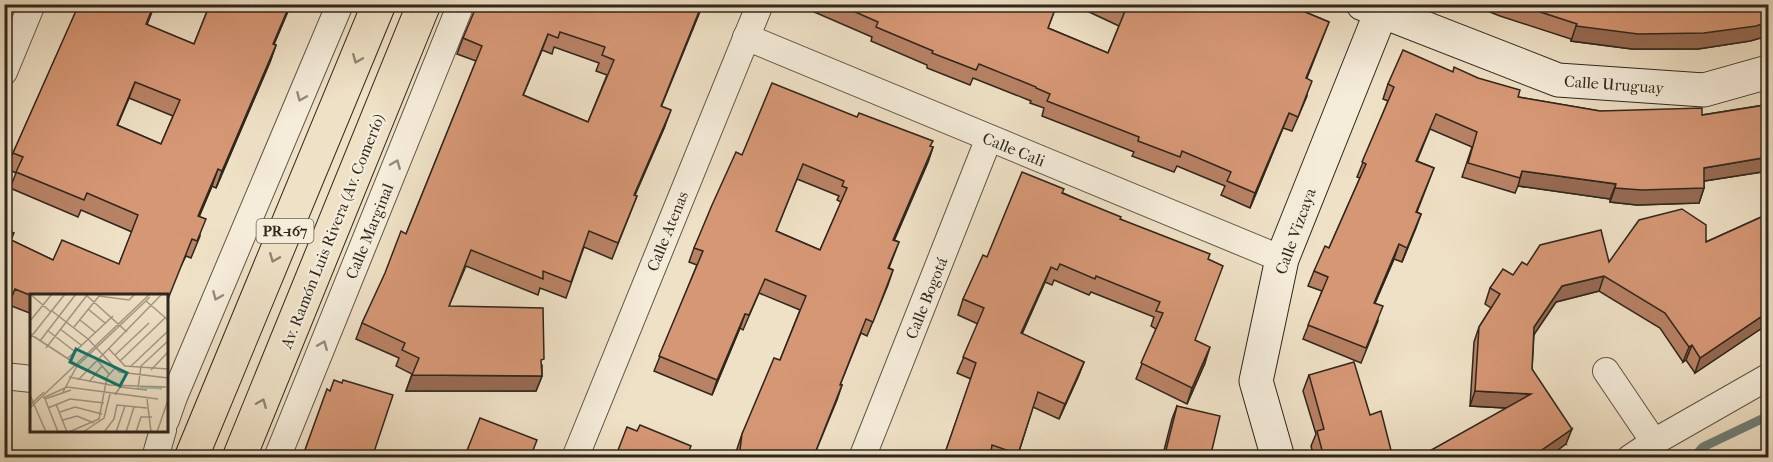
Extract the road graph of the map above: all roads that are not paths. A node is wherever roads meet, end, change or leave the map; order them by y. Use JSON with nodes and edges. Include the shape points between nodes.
{"nodes":[{"id":1,"x":32,"y":4,"type":"edge"},
{"id":2,"x":340,"y":4,"type":"edge"},
{"id":3,"x":379,"y":4,"type":"edge"},
{"id":4,"x":424,"y":4,"type":"edge"},
{"id":5,"x":461,"y":4,"type":"edge"},
{"id":6,"x":760,"y":4,"type":"edge"},
{"id":7,"x":1372,"y":8,"type":"edge"},
{"id":8,"x":746,"y":37,"type":"junction"},
{"id":9,"x":4,"y":72,"type":"edge"},
{"id":10,"x":1768,"y":72,"type":"edge"},
{"id":11,"x":989,"y":138,"type":"junction"},
{"id":12,"x":1282,"y":259,"type":"junction"},
{"id":13,"x":1606,"y":371,"type":"dead end"},
{"id":14,"x":4,"y":376,"type":"edge"},
{"id":15,"x":1768,"y":377,"type":"edge"},
{"id":16,"x":30,"y":379,"type":"edge"},
{"id":17,"x":169,"y":405,"type":"edge"},
{"id":18,"x":210,"y":413,"type":"junction"},
{"id":19,"x":162,"y":432,"type":"edge"},
{"id":20,"x":1654,"y":442,"type":"junction"},
{"id":21,"x":154,"y":458,"type":"edge"},
{"id":22,"x":191,"y":458,"type":"edge"},
{"id":23,"x":239,"y":458,"type":"edge"},
{"id":24,"x":277,"y":458,"type":"edge"},
{"id":25,"x":575,"y":458,"type":"edge"},
{"id":26,"x":862,"y":458,"type":"edge"},
{"id":27,"x":1278,"y":458,"type":"edge"},
{"id":28,"x":1630,"y":458,"type":"edge"}],
"edges":[{"from":1,"to":9,"type":"street"},
{"from":2,"to":17,"type":"street","one_way":true},
{"from":3,"to":18,"type":"main road","number":"PR-167","one_way":true},
{"from":23,"to":4,"type":"main road","name":"Av. Ramón Luis Rivera (Av. Comerío)","number":"PR-167","one_way":true},
{"from":24,"to":5,"type":"street","name":"Calle Marginal","one_way":true},
{"from":6,"to":8,"type":"street","name":"Calle Atenas"},
{"from":7,"to":10,"type":"street","name":"Calle Uruguay","via":[[1558,80],[1704,90]]},
{"from":7,"to":12,"type":"street","name":"Calle Vizcaya"},
{"from":8,"to":11,"type":"street","name":"Calle Cali"},
{"from":8,"to":25,"type":"street","name":"Calle Atenas"},
{"from":11,"to":12,"type":"street","name":"Calle Cali"},
{"from":11,"to":26,"type":"street","name":"Calle Bogotá"},
{"from":12,"to":27,"type":"street","name":"Calle Vizcaya","via":[[1256,381]]},
{"from":13,"to":20,"type":"street"},
{"from":14,"to":16,"type":"street"},
{"from":15,"to":20,"type":"street"},
{"from":17,"to":18,"type":"street"},
{"from":18,"to":22,"type":"main road","number":"PR-167"},
{"from":19,"to":21,"type":"street"},
{"from":20,"to":28,"type":"street"}]}
